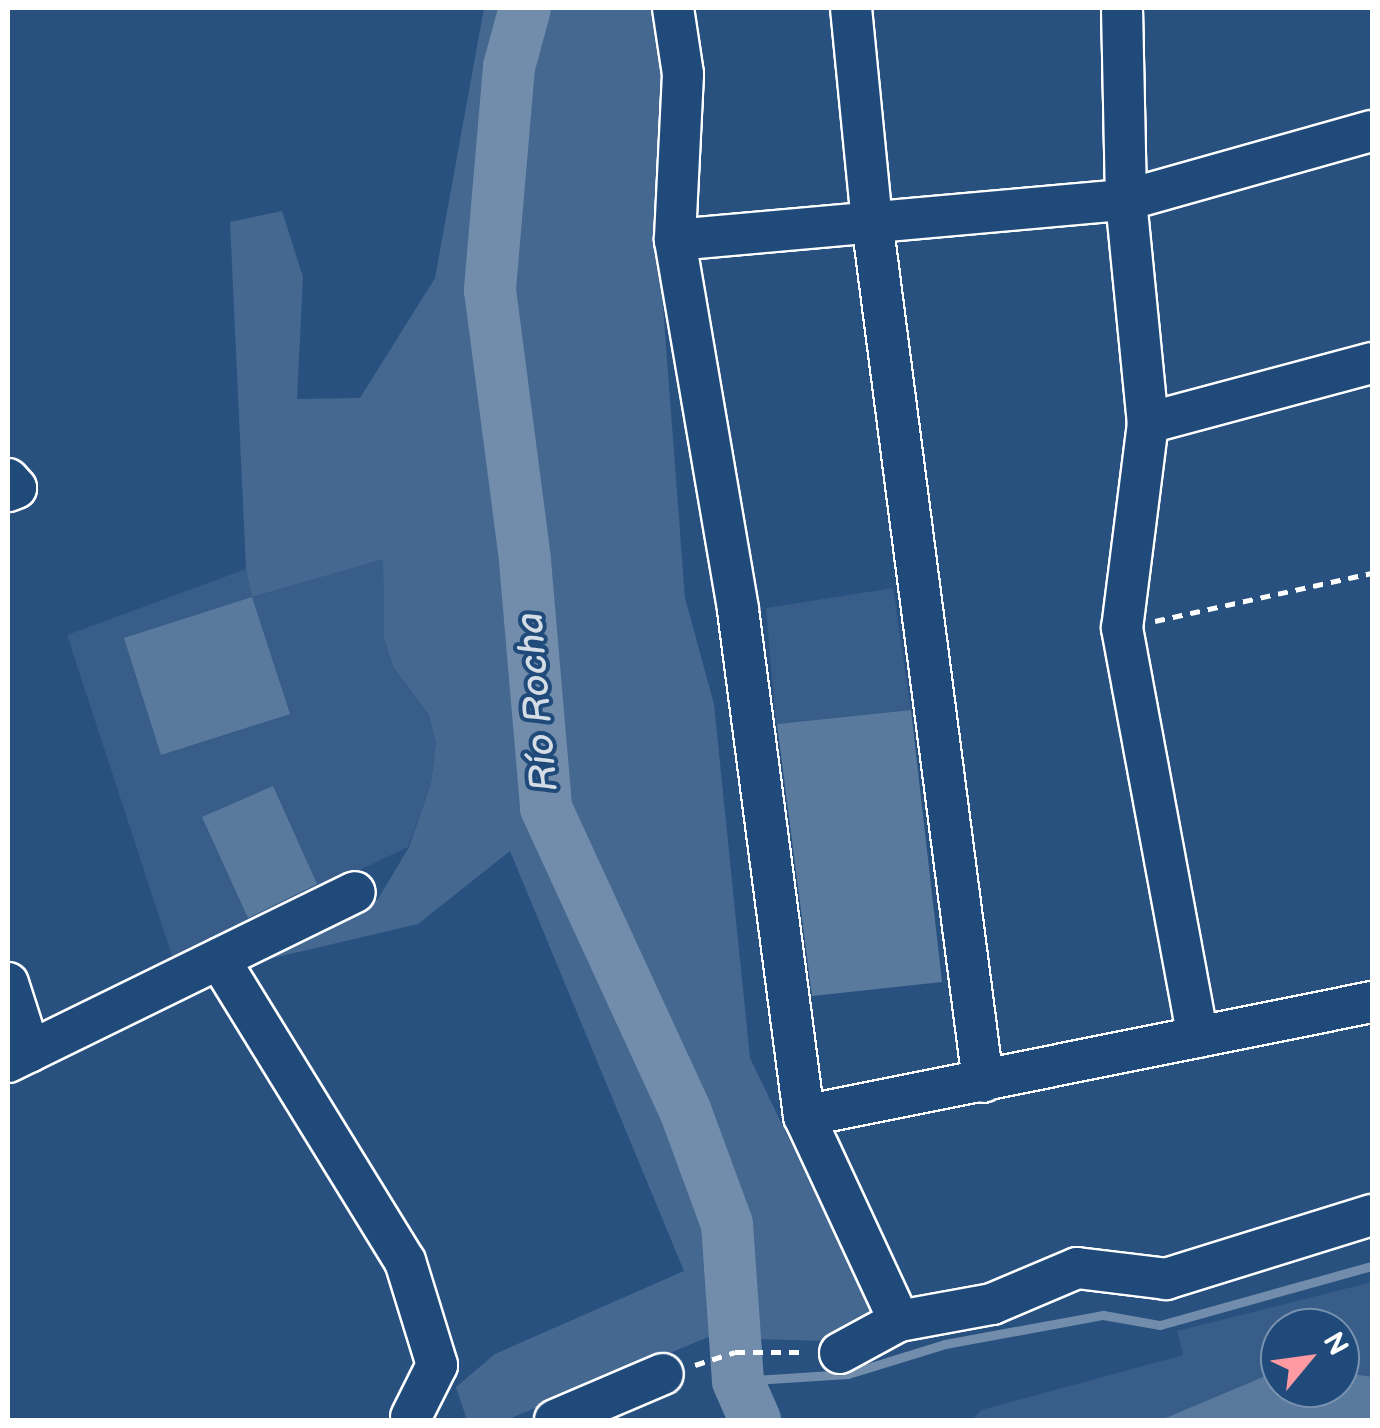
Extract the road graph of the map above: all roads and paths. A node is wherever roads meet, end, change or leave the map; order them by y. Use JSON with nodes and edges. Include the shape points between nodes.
{"nodes":[{"id":1,"x":673,"y":8,"type":"edge"},
{"id":2,"x":852,"y":8,"type":"edge"},
{"id":3,"x":1122,"y":8,"type":"edge"},
{"id":4,"x":1372,"y":131,"type":"edge"},
{"id":5,"x":1126,"y":200,"type":"junction"},
{"id":6,"x":872,"y":222,"type":"junction"},
{"id":7,"x":675,"y":240,"type":"junction"},
{"id":8,"x":1372,"y":362,"type":"edge"},
{"id":9,"x":1148,"y":423,"type":"junction"},
{"id":10,"x":8,"y":479,"type":"edge"},
{"id":11,"x":8,"y":492,"type":"edge"},
{"id":12,"x":1372,"y":573,"type":"edge"},
{"id":13,"x":1122,"y":628,"type":"junction"},
{"id":14,"x":355,"y":892,"type":"dead end"},
{"id":15,"x":219,"y":959,"type":"junction"},
{"id":16,"x":8,"y":983,"type":"edge"},
{"id":17,"x":1372,"y":1002,"type":"edge"},
{"id":18,"x":1198,"y":1037,"type":"junction"},
{"id":19,"x":19,"y":1057,"type":"edge"},
{"id":20,"x":983,"y":1082,"type":"junction"},
{"id":21,"x":804,"y":1116,"type":"junction"},
{"id":22,"x":1372,"y":1215,"type":"edge"},
{"id":23,"x":899,"y":1321,"type":"junction"},
{"id":24,"x":840,"y":1353,"type":"joint"},
{"id":25,"x":663,"y":1374,"type":"joint"},
{"id":26,"x":409,"y":1419,"type":"edge"},
{"id":27,"x":555,"y":1420,"type":"edge"}],
"edges":[{"from":1,"to":7,"type":"street","via":[[683,74]]},
{"from":2,"to":6,"type":"street"},
{"from":3,"to":5,"type":"street"},
{"from":4,"to":5,"type":"street"},
{"from":5,"to":6,"type":"street"},
{"from":5,"to":9,"type":"street"},
{"from":6,"to":7,"type":"street"},
{"from":6,"to":20,"type":"street"},
{"from":7,"to":21,"type":"street","via":[[738,610]]},
{"from":8,"to":9,"type":"street"},
{"from":9,"to":13,"type":"street"},
{"from":10,"to":11,"type":"street","via":[[16,488]]},
{"from":12,"to":13,"type":"path"},
{"from":13,"to":18,"type":"street"},
{"from":14,"to":15,"type":"street"},
{"from":15,"to":19,"type":"street"},
{"from":15,"to":26,"type":"street","via":[[405,1261],[437,1365]]},
{"from":16,"to":19,"type":"street"},
{"from":17,"to":18,"type":"street"},
{"from":18,"to":20,"type":"street"},
{"from":20,"to":21,"type":"street"},
{"from":21,"to":23,"type":"street"},
{"from":22,"to":23,"type":"street","via":[[1166,1279],[1077,1268],[992,1304]]},
{"from":23,"to":24,"type":"street"},
{"from":24,"to":25,"type":"path","via":[[735,1352]]},
{"from":25,"to":27,"type":"street"}]}
